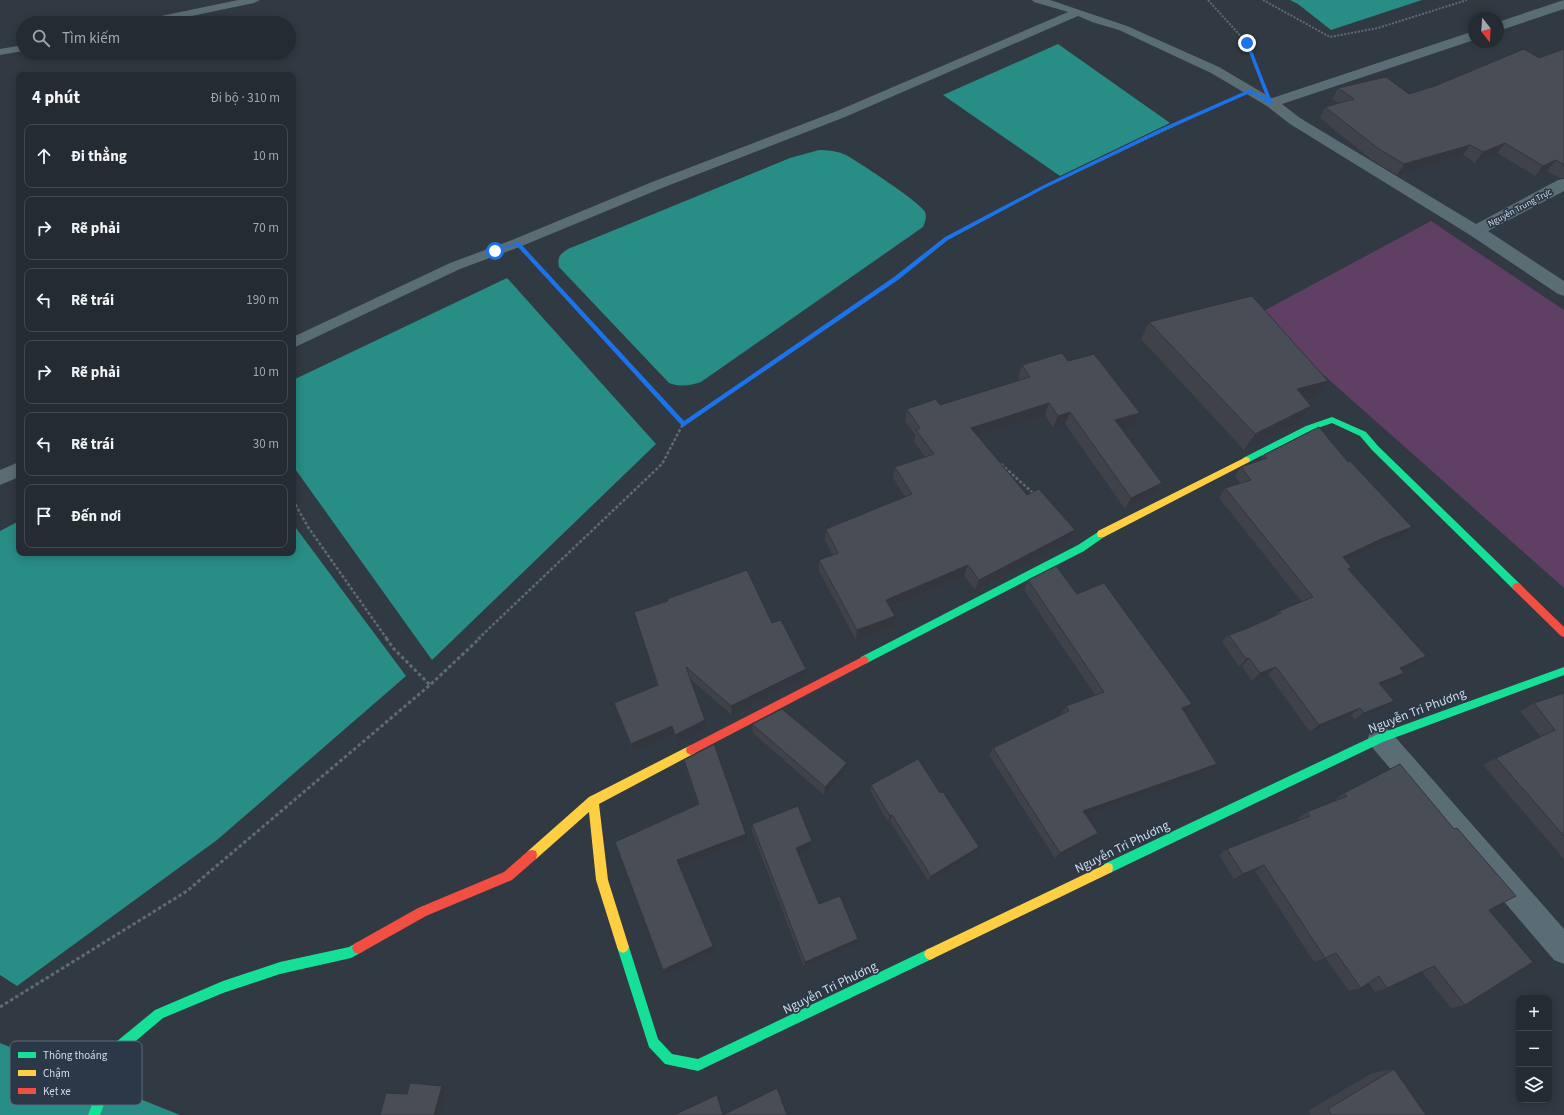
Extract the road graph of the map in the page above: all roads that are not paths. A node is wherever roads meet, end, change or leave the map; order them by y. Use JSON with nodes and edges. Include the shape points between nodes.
{"nodes":[{"id":1,"x":254,"y":0,"type":"edge"},
{"id":2,"x":1038,"y":0,"type":"edge"},
{"id":3,"x":1564,"y":4,"type":"edge"},
{"id":4,"x":1078,"y":12,"type":"junction"},
{"id":5,"x":176,"y":16,"type":"edge"},
{"id":6,"x":1504,"y":25,"type":"edge"},
{"id":7,"x":1468,"y":37,"type":"edge"},
{"id":8,"x":16,"y":49,"type":"edge"},
{"id":9,"x":0,"y":52,"type":"edge"},
{"id":10,"x":1271,"y":103,"type":"junction"},
{"id":11,"x":1564,"y":184,"type":"edge"},
{"id":12,"x":1476,"y":231,"type":"junction"},
{"id":13,"x":1564,"y":290,"type":"edge"},
{"id":14,"x":296,"y":342,"type":"edge"},
{"id":15,"x":16,"y":470,"type":"edge"},
{"id":16,"x":0,"y":478,"type":"edge"},
{"id":17,"x":1564,"y":632,"type":"edge"},
{"id":18,"x":1564,"y":670,"type":"edge"},
{"id":19,"x":1380,"y":738,"type":"junction"},
{"id":20,"x":593,"y":801,"type":"junction"},
{"id":21,"x":1564,"y":950,"type":"edge"},
{"id":22,"x":126,"y":1041,"type":"edge"},
{"id":23,"x":98,"y":1105,"type":"edge"},
{"id":24,"x":94,"y":1115,"type":"edge"}],
"edges":[{"from":1,"to":5,"type":"lane"},
{"from":2,"to":4,"type":"lane"},
{"from":3,"to":6,"type":"street"},
{"from":4,"to":10,"type":"lane","via":[[1123,28],[1216,70]]},
{"from":4,"to":14,"type":"lane","via":[[841,114],[455,266]]},
{"from":7,"to":10,"type":"street"},
{"from":8,"to":9,"type":"lane"},
{"from":10,"to":12,"type":"street","via":[[1295,121]]},
{"from":11,"to":12,"type":"street","name":"Nguyễn Trung Trực"},
{"from":12,"to":13,"type":"street"},
{"from":15,"to":16,"type":"lane"},
{"from":17,"to":20,"type":"street","via":[[1363,434],[1332,420],[1309,428],[1109,529],[1074,552]]},
{"from":18,"to":19,"type":"street","name":"Nguyễn Tri Phương"},
{"from":19,"to":20,"type":"street","name":"Nguyễn Tri Phương","via":[[698,1065],[669,1060],[653,1043],[602,880]]},
{"from":19,"to":21,"type":"street"},
{"from":20,"to":22,"type":"street","via":[[508,876],[422,912],[351,952],[280,968],[223,987],[159,1014]]},
{"from":23,"to":24,"type":"street"}]}
